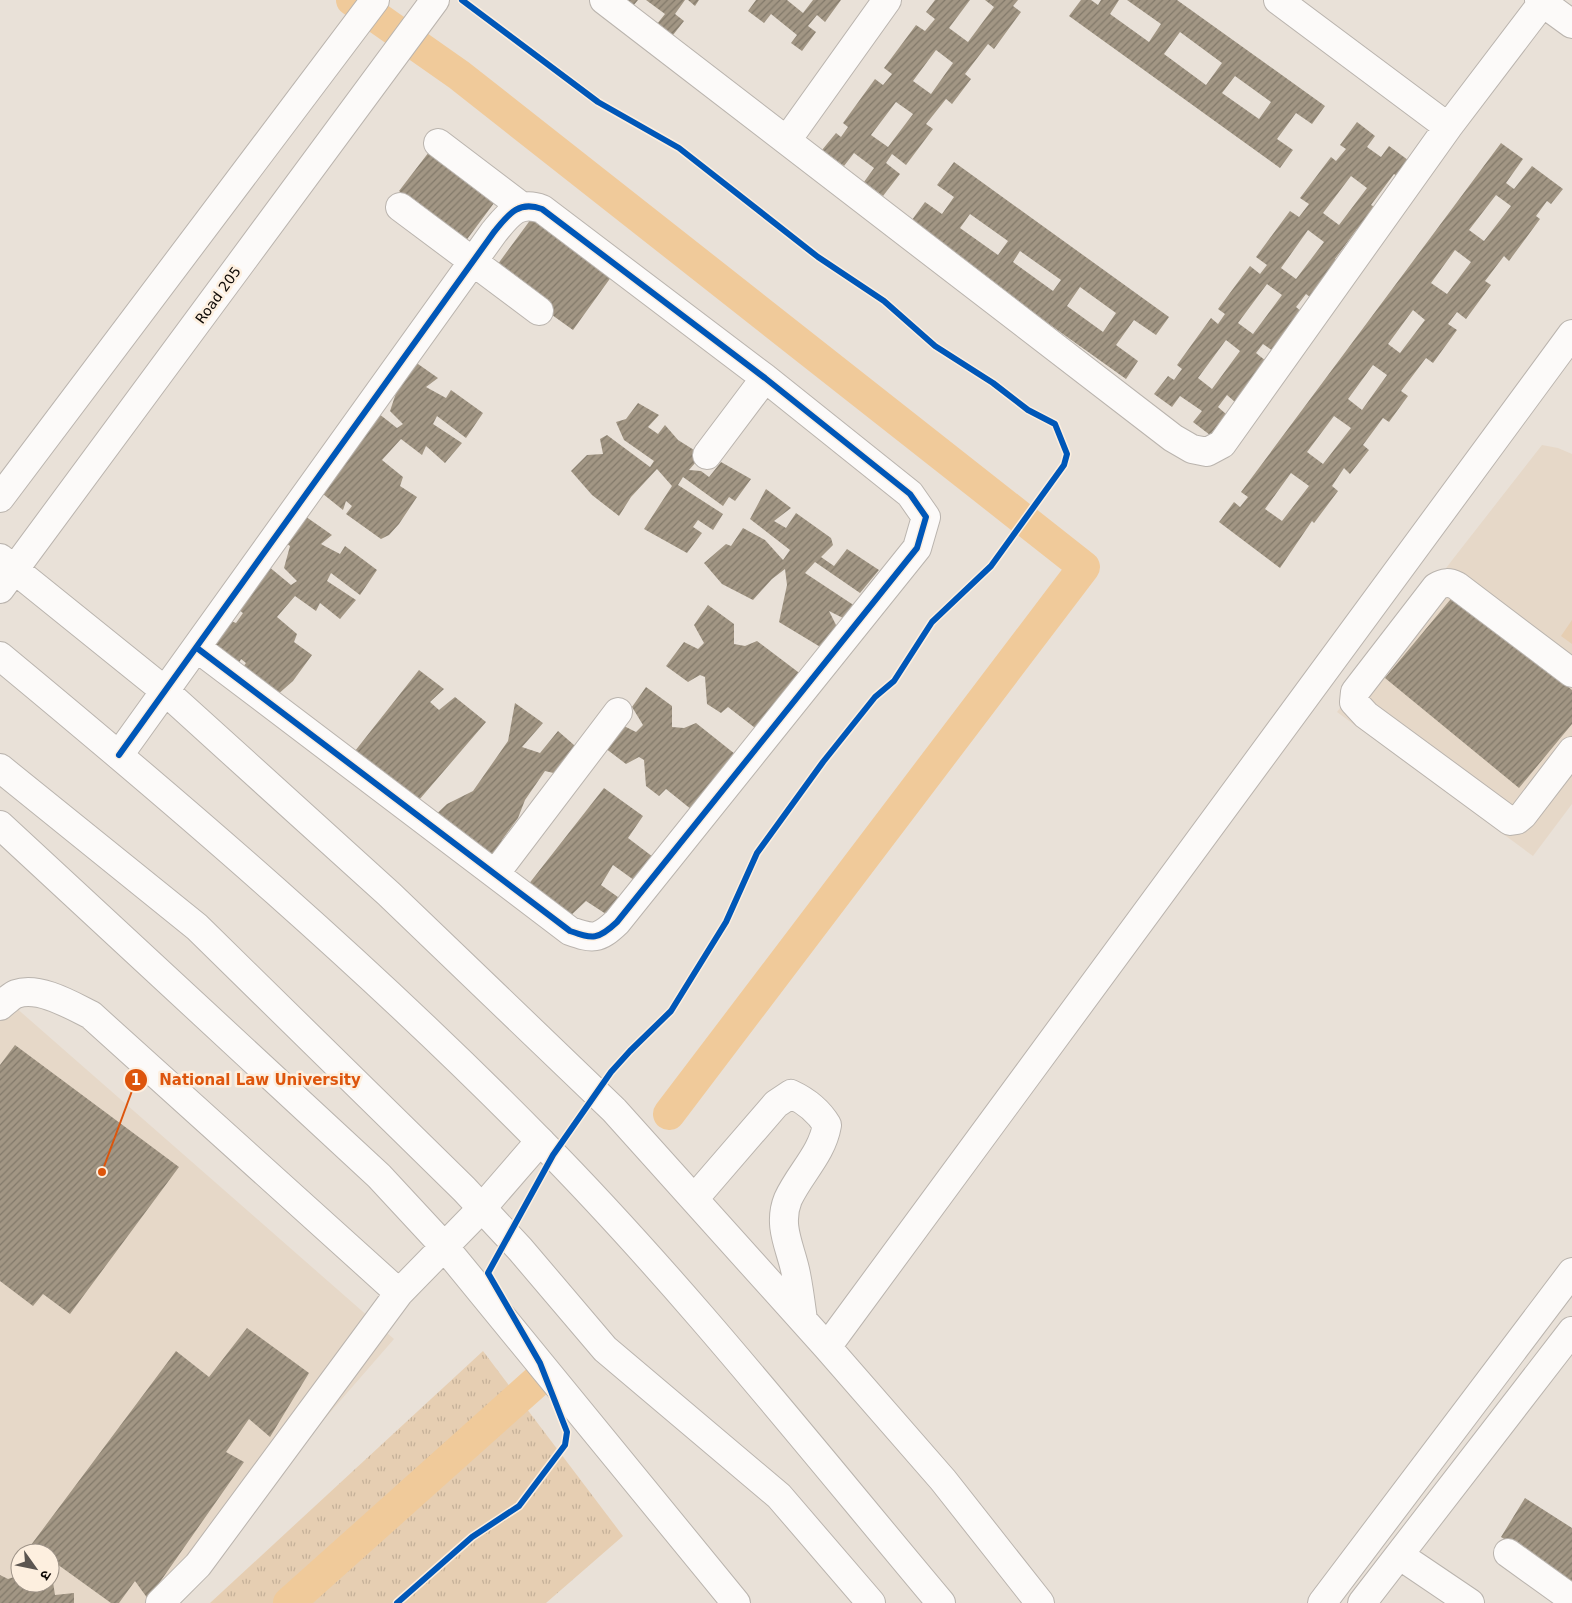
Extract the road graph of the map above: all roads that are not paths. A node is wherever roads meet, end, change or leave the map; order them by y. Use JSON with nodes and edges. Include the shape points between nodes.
{"nodes":[{"id":1,"x":375,"y":0,"type":"edge"},
{"id":2,"x":604,"y":0,"type":"edge"},
{"id":3,"x":887,"y":0,"type":"edge"},
{"id":4,"x":1278,"y":0,"type":"edge"},
{"id":5,"x":1541,"y":1,"type":"edge"},
{"id":6,"x":433,"y":3,"type":"edge"},
{"id":7,"x":1572,"y":24,"type":"edge"},
{"id":8,"x":1448,"y":127,"type":"junction"},
{"id":9,"x":788,"y":140,"type":"junction"},
{"id":10,"x":438,"y":143,"type":"dead end"},
{"id":11,"x":522,"y":206,"type":"junction"},
{"id":12,"x":400,"y":207,"type":"dead end"},
{"id":13,"x":472,"y":262,"type":"junction"},
{"id":14,"x":539,"y":311,"type":"dead end"},
{"id":15,"x":1572,"y":334,"type":"edge"},
{"id":16,"x":765,"y":378,"type":"junction"},
{"id":17,"x":707,"y":456,"type":"dead end"},
{"id":18,"x":0,"y":498,"type":"edge"},
{"id":19,"x":5,"y":572,"type":"edge"},
{"id":20,"x":197,"y":648,"type":"junction"},
{"id":21,"x":0,"y":656,"type":"edge"},
{"id":22,"x":1572,"y":673,"type":"edge"},
{"id":23,"x":164,"y":690,"type":"junction"},
{"id":24,"x":618,"y":712,"type":"dead end"},
{"id":25,"x":1572,"y":751,"type":"edge"},
{"id":26,"x":120,"y":755,"type":"junction"},
{"id":27,"x":0,"y":768,"type":"edge"},
{"id":28,"x":0,"y":825,"type":"edge"},
{"id":29,"x":495,"y":874,"type":"junction"},
{"id":30,"x":0,"y":1006,"type":"edge"},
{"id":31,"x":540,"y":1141,"type":"junction"},
{"id":32,"x":694,"y":1199,"type":"junction"},
{"id":33,"x":482,"y":1208,"type":"junction"},
{"id":34,"x":444,"y":1245,"type":"junction"},
{"id":35,"x":1572,"y":1272,"type":"edge"},
{"id":36,"x":399,"y":1293,"type":"junction"},
{"id":37,"x":803,"y":1320,"type":"junction"},
{"id":38,"x":1572,"y":1331,"type":"edge"},
{"id":39,"x":827,"y":1347,"type":"junction"},
{"id":40,"x":1508,"y":1553,"type":"dead end"},
{"id":41,"x":1399,"y":1555,"type":"junction"},
{"id":42,"x":1572,"y":1599,"type":"edge"},
{"id":43,"x":160,"y":1603,"type":"edge"},
{"id":44,"x":736,"y":1603,"type":"edge"},
{"id":45,"x":871,"y":1603,"type":"edge"},
{"id":46,"x":940,"y":1603,"type":"edge"},
{"id":47,"x":1040,"y":1603,"type":"edge"},
{"id":48,"x":1322,"y":1603,"type":"edge"},
{"id":49,"x":1362,"y":1603,"type":"edge"},
{"id":50,"x":1470,"y":1603,"type":"edge"}],
"edges":[{"from":1,"to":18,"type":"street"},
{"from":2,"to":9,"type":"street"},
{"from":3,"to":9,"type":"street"},
{"from":4,"to":8,"type":"street"},
{"from":5,"to":7,"type":"street"},
{"from":5,"to":8,"type":"street"},
{"from":6,"to":19,"type":"street","name":"Road 205"},
{"from":8,"to":9,"type":"street","via":[[1222,444],[1207,452],[1192,449],[1173,438]]},
{"from":10,"to":11,"type":"street"},
{"from":11,"to":13,"type":"street","via":[[511,212]]},
{"from":11,"to":16,"type":"street","via":[[542,210]]},
{"from":12,"to":13,"type":"street"},
{"from":13,"to":14,"type":"street"},
{"from":13,"to":20,"type":"street"},
{"from":15,"to":39,"type":"street"},
{"from":16,"to":17,"type":"street"},
{"from":16,"to":29,"type":"street","via":[[910,494],[926,517],[916,548],[605,934],[591,938],[570,931]]},
{"from":19,"to":23,"type":"street"},
{"from":20,"to":23,"type":"street"},
{"from":20,"to":29,"type":"street"},
{"from":21,"to":26,"type":"street"},
{"from":22,"to":25,"type":"street","via":[[1457,586],[1450,582],[1442,583],[1355,692],[1354,702],[1366,715],[1510,821],[1523,815]]},
{"from":23,"to":26,"type":"street"},
{"from":23,"to":32,"type":"street","via":[[388,894],[614,1110]]},
{"from":24,"to":29,"type":"street"},
{"from":26,"to":31,"type":"street","via":[[327,936]]},
{"from":27,"to":33,"type":"street","via":[[197,927]]},
{"from":28,"to":34,"type":"street","via":[[379,1176]]},
{"from":30,"to":36,"type":"street","via":[[16,994],[41,993],[67,1002],[91,1016]]},
{"from":31,"to":33,"type":"street"},
{"from":31,"to":46,"type":"street","via":[[646,1255]]},
{"from":32,"to":37,"type":"street"},
{"from":32,"to":37,"type":"street","via":[[783,1099],[791,1094],[804,1100],[821,1115],[827,1125],[825,1141],[788,1200],[783,1221]]},
{"from":33,"to":34,"type":"street"},
{"from":33,"to":45,"type":"street","via":[[605,1349],[779,1496]]},
{"from":34,"to":36,"type":"street"},
{"from":34,"to":44,"type":"street"},
{"from":35,"to":48,"type":"street"},
{"from":36,"to":43,"type":"street","via":[[198,1565]]},
{"from":37,"to":39,"type":"street"},
{"from":38,"to":41,"type":"street"},
{"from":39,"to":47,"type":"street","via":[[943,1480]]},
{"from":40,"to":42,"type":"street"},
{"from":41,"to":49,"type":"street"},
{"from":41,"to":50,"type":"street"}]}
